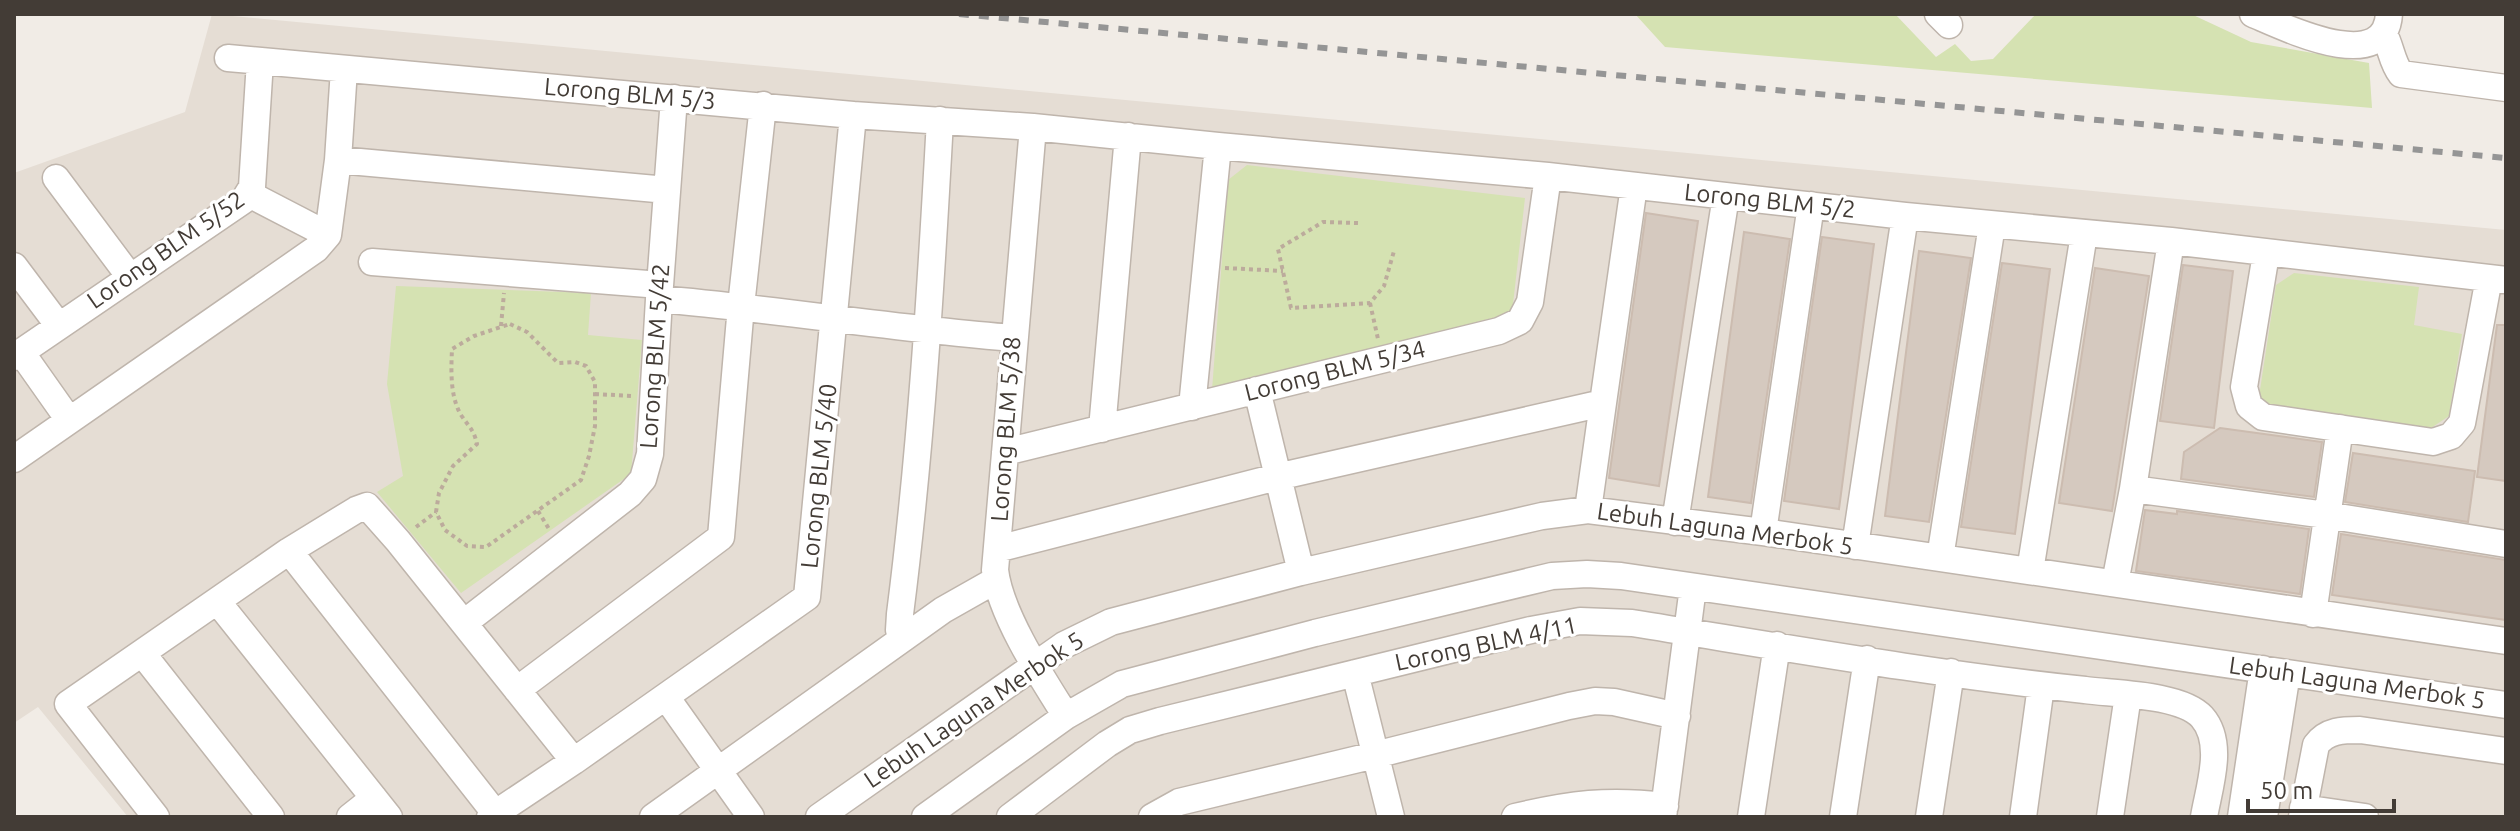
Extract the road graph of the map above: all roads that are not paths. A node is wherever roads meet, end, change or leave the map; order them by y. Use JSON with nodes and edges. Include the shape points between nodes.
{"nodes":[{"id":1,"x":2253,"y":14,"type":"edge"},
{"id":2,"x":2386,"y":24,"type":"edge"},
{"id":3,"x":228,"y":58,"type":"dead end"},
{"id":4,"x":260,"y":61,"type":"junction"},
{"id":5,"x":344,"y":69,"type":"junction"},
{"id":6,"x":2506,"y":88,"type":"edge"},
{"id":7,"x":674,"y":98,"type":"junction"},
{"id":8,"x":763,"y":105,"type":"junction"},
{"id":9,"x":853,"y":115,"type":"junction"},
{"id":10,"x":940,"y":120,"type":"junction"},
{"id":11,"x":1033,"y":127,"type":"junction"},
{"id":12,"x":1128,"y":136,"type":"junction"},
{"id":13,"x":1218,"y":146,"type":"junction"},
{"id":14,"x":338,"y":160,"type":"junction"},
{"id":15,"x":1548,"y":176,"type":"junction"},
{"id":16,"x":56,"y":178,"type":"dead end"},
{"id":17,"x":1634,"y":186,"type":"junction"},
{"id":18,"x":667,"y":190,"type":"junction"},
{"id":19,"x":249,"y":194,"type":"junction"},
{"id":20,"x":1726,"y":196,"type":"junction"},
{"id":21,"x":1811,"y":205,"type":"junction"},
{"id":22,"x":1905,"y":216,"type":"junction"},
{"id":23,"x":1992,"y":225,"type":"junction"},
{"id":24,"x":2084,"y":234,"type":"junction"},
{"id":25,"x":328,"y":235,"type":"junction"},
{"id":26,"x":2171,"y":241,"type":"junction"},
{"id":27,"x":2266,"y":254,"type":"junction"},
{"id":28,"x":372,"y":262,"type":"dead end"},
{"id":29,"x":14,"y":266,"type":"edge"},
{"id":30,"x":130,"y":277,"type":"junction"},
{"id":31,"x":2498,"y":279,"type":"edge"},
{"id":32,"x":659,"y":292,"type":"junction"},
{"id":33,"x":741,"y":306,"type":"junction"},
{"id":34,"x":834,"y":319,"type":"junction"},
{"id":35,"x":59,"y":326,"type":"junction"},
{"id":36,"x":928,"y":332,"type":"junction"},
{"id":37,"x":1013,"y":338,"type":"junction"},
{"id":38,"x":18,"y":355,"type":"edge"},
{"id":39,"x":1257,"y":390,"type":"junction"},
{"id":40,"x":1603,"y":403,"type":"junction"},
{"id":41,"x":1192,"y":407,"type":"junction"},
{"id":42,"x":69,"y":420,"type":"junction"},
{"id":43,"x":2340,"y":428,"type":"junction"},
{"id":44,"x":1102,"y":429,"type":"junction"},
{"id":45,"x":1005,"y":452,"type":"junction"},
{"id":46,"x":14,"y":459,"type":"edge"},
{"id":47,"x":1277,"y":477,"type":"junction"},
{"id":48,"x":2133,"y":489,"type":"junction"},
{"id":49,"x":1588,"y":510,"type":"junction"},
{"id":50,"x":2326,"y":515,"type":"junction"},
{"id":51,"x":1675,"y":522,"type":"junction"},
{"id":52,"x":1763,"y":532,"type":"junction"},
{"id":53,"x":2506,"y":544,"type":"edge"},
{"id":54,"x":1855,"y":546,"type":"junction"},
{"id":55,"x":997,"y":549,"type":"junction"},
{"id":56,"x":289,"y":551,"type":"junction"},
{"id":57,"x":1940,"y":558,"type":"junction"},
{"id":58,"x":2030,"y":571,"type":"junction"},
{"id":59,"x":1301,"y":572,"type":"junction"},
{"id":60,"x":996,"y":580,"type":"junction"},
{"id":61,"x":2115,"y":583,"type":"junction"},
{"id":62,"x":1693,"y":587,"type":"junction"},
{"id":63,"x":217,"y":601,"type":"junction"},
{"id":64,"x":2313,"y":614,"type":"junction"},
{"id":65,"x":464,"y":623,"type":"junction"},
{"id":66,"x":1687,"y":632,"type":"junction"},
{"id":67,"x":902,"y":639,"type":"junction"},
{"id":68,"x":2506,"y":641,"type":"edge"},
{"id":69,"x":1777,"y":645,"type":"junction"},
{"id":70,"x":142,"y":653,"type":"junction"},
{"id":71,"x":1867,"y":659,"type":"junction"},
{"id":72,"x":1035,"y":666,"type":"junction"},
{"id":73,"x":2275,"y":671,"type":"junction"},
{"id":74,"x":1951,"y":672,"type":"junction"},
{"id":75,"x":1355,"y":673,"type":"junction"},
{"id":76,"x":2041,"y":686,"type":"junction"},
{"id":77,"x":517,"y":690,"type":"junction"},
{"id":78,"x":2128,"y":695,"type":"junction"},
{"id":79,"x":666,"y":697,"type":"junction"},
{"id":80,"x":2506,"y":705,"type":"edge"},
{"id":81,"x":1066,"y":716,"type":"junction"},
{"id":82,"x":1677,"y":716,"type":"junction"},
{"id":83,"x":2506,"y":751,"type":"edge"},
{"id":84,"x":1375,"y":755,"type":"junction"},
{"id":85,"x":574,"y":761,"type":"junction"},
{"id":86,"x":719,"y":772,"type":"junction"},
{"id":87,"x":381,"y":808,"type":"edge"},
{"id":88,"x":1664,"y":811,"type":"edge"},
{"id":89,"x":2302,"y":812,"type":"edge"},
{"id":90,"x":493,"y":815,"type":"edge"},
{"id":91,"x":156,"y":817,"type":"edge"},
{"id":92,"x":271,"y":817,"type":"edge"},
{"id":93,"x":350,"y":817,"type":"edge"},
{"id":94,"x":653,"y":817,"type":"edge"},
{"id":95,"x":751,"y":817,"type":"edge"},
{"id":96,"x":819,"y":817,"type":"edge"},
{"id":97,"x":925,"y":817,"type":"edge"},
{"id":98,"x":1010,"y":817,"type":"edge"},
{"id":99,"x":1152,"y":817,"type":"edge"},
{"id":100,"x":1391,"y":817,"type":"edge"},
{"id":101,"x":1515,"y":817,"type":"edge"},
{"id":102,"x":1751,"y":817,"type":"edge"},
{"id":103,"x":1843,"y":817,"type":"edge"},
{"id":104,"x":1929,"y":817,"type":"edge"},
{"id":105,"x":2023,"y":817,"type":"edge"},
{"id":106,"x":2110,"y":817,"type":"edge"},
{"id":107,"x":2204,"y":817,"type":"edge"},
{"id":108,"x":2241,"y":817,"type":"edge"},
{"id":109,"x":2264,"y":817,"type":"edge"},
{"id":110,"x":2365,"y":817,"type":"edge"}],
"edges":[{"from":1,"to":2,"type":"street","via":[[2353,47],[2371,43]]},
{"from":2,"to":6,"type":"street","via":[[2401,74]]},
{"from":3,"to":4,"type":"street","name":"Lorong BLM 5/3"},
{"from":4,"to":5,"type":"street","name":"Lorong BLM 5/3"},
{"from":4,"to":19,"type":"street","name":"Lorong BLM 5/52"},
{"from":5,"to":7,"type":"street","name":"Lorong BLM 5/3"},
{"from":5,"to":14,"type":"street"},
{"from":7,"to":8,"type":"street","name":"Lorong BLM 5/3"},
{"from":7,"to":18,"type":"street","name":"Lorong BLM 5/42"},
{"from":8,"to":9,"type":"street","name":"Lorong BLM 5/3"},
{"from":8,"to":33,"type":"street"},
{"from":9,"to":10,"type":"street","name":"Lorong BLM 5/3"},
{"from":9,"to":34,"type":"street","name":"Lorong BLM 5/40"},
{"from":10,"to":11,"type":"street","name":"Lorong BLM 5/3"},
{"from":10,"to":36,"type":"street"},
{"from":11,"to":12,"type":"street","name":"Lorong BLM 5/2"},
{"from":11,"to":37,"type":"street","name":"Lorong BLM 5/38"},
{"from":12,"to":13,"type":"street","name":"Lorong BLM 5/2"},
{"from":12,"to":44,"type":"street"},
{"from":13,"to":15,"type":"street","name":"Lorong BLM 5/2"},
{"from":13,"to":41,"type":"street"},
{"from":14,"to":18,"type":"street"},
{"from":14,"to":25,"type":"street"},
{"from":15,"to":17,"type":"street","name":"Lorong BLM 5/2"},
{"from":15,"to":39,"type":"street","name":"Lorong BLM 5/34","via":[[1530,302],[1520,321],[1499,331]]},
{"from":16,"to":30,"type":"street"},
{"from":17,"to":20,"type":"street","name":"Lorong BLM 5/2"},
{"from":17,"to":40,"type":"street"},
{"from":18,"to":32,"type":"street","name":"Lorong BLM 5/42"},
{"from":19,"to":25,"type":"street"},
{"from":19,"to":30,"type":"street","name":"Lorong BLM 5/52"},
{"from":20,"to":21,"type":"street","name":"Lorong BLM 5/2"},
{"from":20,"to":51,"type":"street"},
{"from":21,"to":22,"type":"street","name":"Lorong BLM 5/2"},
{"from":21,"to":52,"type":"street"},
{"from":22,"to":23,"type":"street","name":"Lorong BLM 5/2"},
{"from":22,"to":54,"type":"street"},
{"from":23,"to":24,"type":"street","name":"Lorong BLM 5/2"},
{"from":23,"to":57,"type":"street"},
{"from":24,"to":26,"type":"street","name":"Lorong BLM 5/2"},
{"from":24,"to":58,"type":"street"},
{"from":25,"to":42,"type":"street","via":[[316,249]]},
{"from":26,"to":27,"type":"street","name":"Lorong BLM 5/2"},
{"from":26,"to":48,"type":"street"},
{"from":27,"to":31,"type":"street","name":"Lorong BLM 5/2"},
{"from":27,"to":43,"type":"street","via":[[2244,387],[2249,406],[2263,417]]},
{"from":28,"to":32,"type":"street","via":[[506,271]]},
{"from":29,"to":35,"type":"street"},
{"from":30,"to":35,"type":"street","name":"Lorong BLM 5/52"},
{"from":31,"to":43,"type":"street","via":[[2462,423],[2451,436],[2433,442]]},
{"from":32,"to":33,"type":"street"},
{"from":32,"to":65,"type":"street","name":"Lorong BLM 5/42","via":[[650,454],[643,479]]},
{"from":33,"to":34,"type":"street"},
{"from":33,"to":77,"type":"street","via":[[721,537]]},
{"from":34,"to":36,"type":"street"},
{"from":34,"to":79,"type":"street","name":"Lorong BLM 5/40","via":[[807,597]]},
{"from":35,"to":38,"type":"street","name":"Lorong BLM 5/52"},
{"from":36,"to":37,"type":"street"},
{"from":36,"to":67,"type":"street","via":[[900,614]]},
{"from":37,"to":45,"type":"street","name":"Lorong BLM 5/38"},
{"from":38,"to":42,"type":"street"},
{"from":39,"to":41,"type":"street","name":"Lorong BLM 5/34"},
{"from":39,"to":47,"type":"street"},
{"from":40,"to":47,"type":"street"},
{"from":40,"to":49,"type":"street"},
{"from":41,"to":44,"type":"street","name":"Lorong BLM 5/34"},
{"from":42,"to":46,"type":"street"},
{"from":43,"to":50,"type":"street"},
{"from":44,"to":45,"type":"street","name":"Lorong BLM 5/34"},
{"from":45,"to":55,"type":"street","name":"Lorong BLM 5/38"},
{"from":47,"to":55,"type":"street"},
{"from":47,"to":59,"type":"street"},
{"from":48,"to":50,"type":"street"},
{"from":48,"to":61,"type":"street"},
{"from":49,"to":51,"type":"street","name":"Lebuh Laguna Merbok 5"},
{"from":49,"to":59,"type":"street","name":"Lebuh Laguna Merbok 5"},
{"from":50,"to":53,"type":"street"},
{"from":50,"to":64,"type":"street"},
{"from":51,"to":52,"type":"street","name":"Lebuh Laguna Merbok 5"},
{"from":52,"to":54,"type":"street","name":"Lebuh Laguna Merbok 5"},
{"from":54,"to":57,"type":"street","name":"Lebuh Laguna Merbok 5"},
{"from":55,"to":60,"type":"street","name":"Lorong BLM 5/38"},
{"from":56,"to":63,"type":"street"},
{"from":56,"to":65,"type":"street","via":[[367,506]]},
{"from":56,"to":90,"type":"street"},
{"from":57,"to":58,"type":"street","name":"Lebuh Laguna Merbok 5"},
{"from":58,"to":61,"type":"street","name":"Lebuh Laguna Merbok 5"},
{"from":59,"to":72,"type":"street","name":"Lebuh Laguna Merbok 5","via":[[1111,622]]},
{"from":60,"to":67,"type":"street"},
{"from":60,"to":72,"type":"street","name":"Lorong BLM 5/38"},
{"from":61,"to":64,"type":"street","name":"Lebuh Laguna Merbok 5"},
{"from":62,"to":66,"type":"street"},
{"from":62,"to":73,"type":"street","name":"Lebuh Laguna Merbok 5"},
{"from":62,"to":81,"type":"street","name":"Lebuh Laguna Merbok 5","via":[[1621,576],[1552,576],[1153,675],[1122,684]]},
{"from":63,"to":70,"type":"street"},
{"from":63,"to":87,"type":"street"},
{"from":64,"to":68,"type":"street","name":"Lebuh Laguna Merbok 5"},
{"from":65,"to":77,"type":"street"},
{"from":66,"to":69,"type":"street","name":"Lorong BLM 4/11"},
{"from":66,"to":75,"type":"street","name":"Lorong BLM 4/11","via":[[1580,621]]},
{"from":66,"to":82,"type":"street"},
{"from":67,"to":86,"type":"street"},
{"from":69,"to":71,"type":"street","name":"Lorong BLM 4/11"},
{"from":69,"to":102,"type":"street"},
{"from":70,"to":91,"type":"street","via":[[68,704]]},
{"from":70,"to":92,"type":"street"},
{"from":71,"to":74,"type":"street","name":"Lorong BLM 4/11"},
{"from":71,"to":103,"type":"street"},
{"from":72,"to":81,"type":"street","name":"Lorong BLM 5/38"},
{"from":72,"to":96,"type":"street","name":"Lebuh Laguna Merbok 5"},
{"from":73,"to":80,"type":"street","name":"Lebuh Laguna Merbok 5"},
{"from":73,"to":108,"type":"street"},
{"from":73,"to":109,"type":"street"},
{"from":74,"to":76,"type":"street","name":"Lorong BLM 4/11"},
{"from":74,"to":104,"type":"street"},
{"from":75,"to":84,"type":"street"},
{"from":75,"to":98,"type":"street","name":"Lorong BLM 4/11","via":[[1130,730]]},
{"from":76,"to":78,"type":"street","name":"Lorong BLM 4/11"},
{"from":76,"to":105,"type":"street"},
{"from":77,"to":85,"type":"street"},
{"from":78,"to":106,"type":"street"},
{"from":78,"to":107,"type":"street","name":"Lorong BLM 4/11","via":[[2178,703],[2202,717],[2214,742]]},
{"from":79,"to":85,"type":"street","name":"Lorong BLM 5/40"},
{"from":79,"to":86,"type":"street"},
{"from":81,"to":97,"type":"street","name":"Lebuh Laguna Merbok 5"},
{"from":82,"to":84,"type":"street","via":[[1595,701]]},
{"from":82,"to":88,"type":"street"},
{"from":83,"to":89,"type":"street","via":[[2336,731],[2316,745]]},
{"from":84,"to":99,"type":"street","via":[[1179,802]]},
{"from":84,"to":100,"type":"street"},
{"from":85,"to":90,"type":"street","name":"Lorong BLM 5/40"},
{"from":86,"to":94,"type":"street"},
{"from":86,"to":95,"type":"street"},
{"from":87,"to":93,"type":"street"},
{"from":88,"to":101,"type":"street","via":[[1598,801]]},
{"from":89,"to":110,"type":"street"}]}
